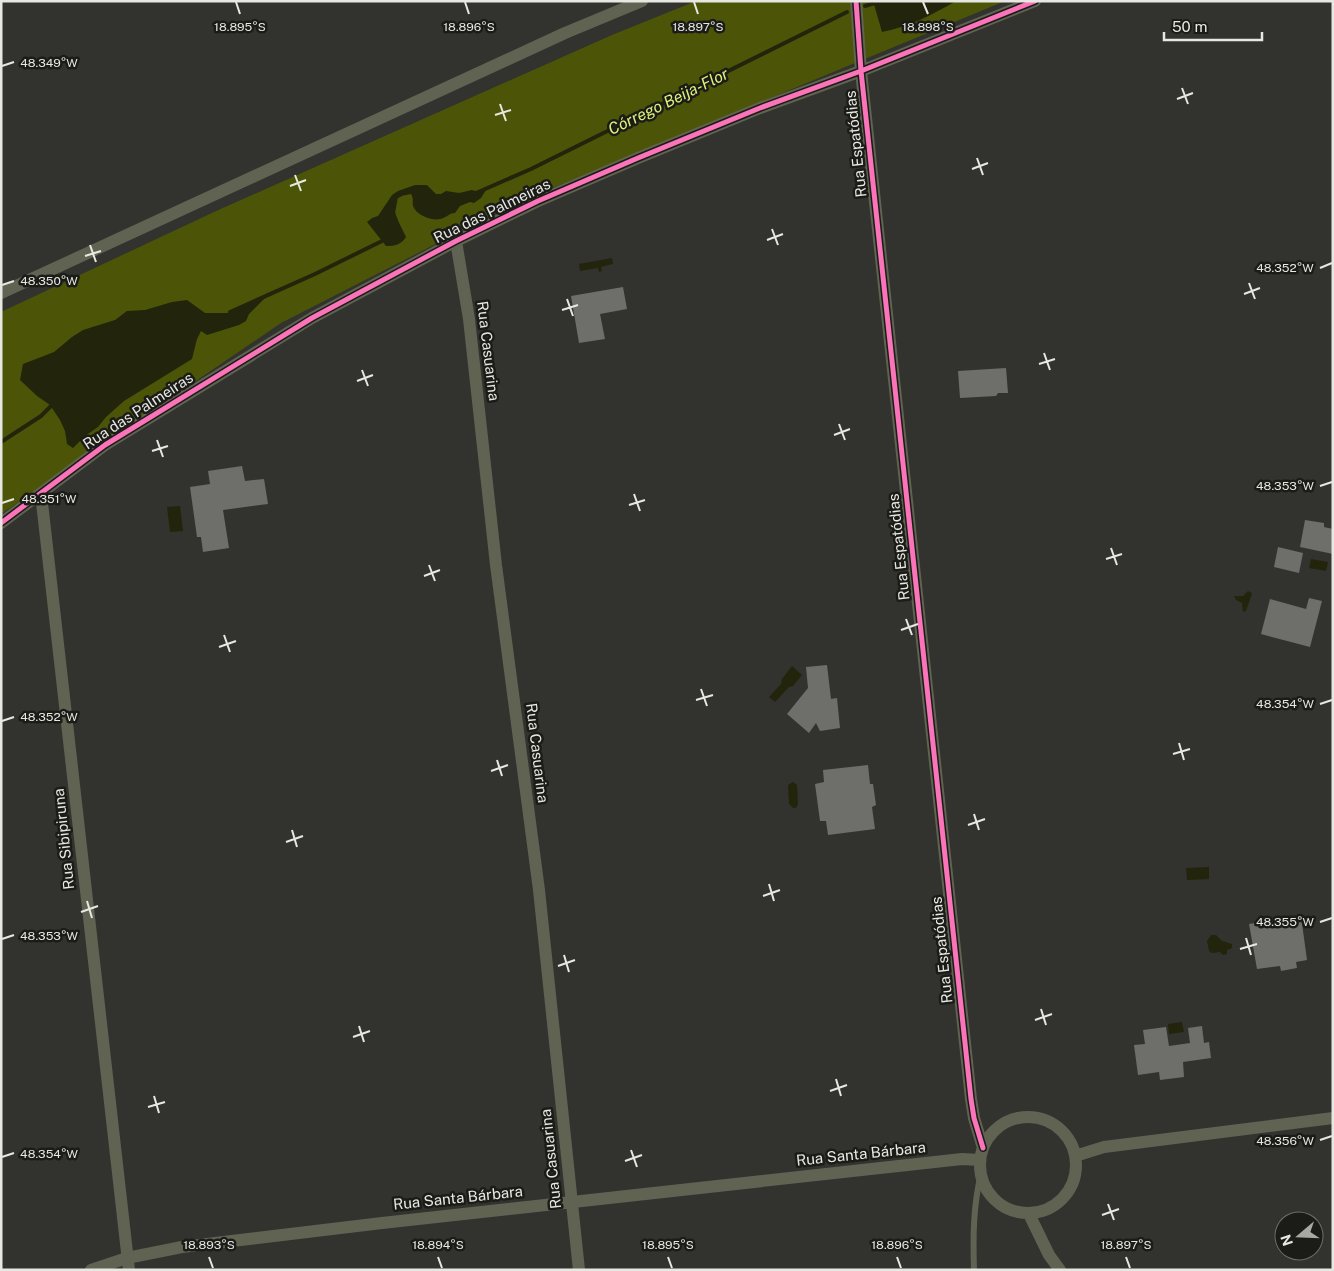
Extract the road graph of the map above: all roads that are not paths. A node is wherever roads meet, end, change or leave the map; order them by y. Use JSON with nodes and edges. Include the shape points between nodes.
{"nodes":[{"id":1,"x":642,"y":1,"type":"edge"},
{"id":2,"x":856,"y":1,"type":"edge"},
{"id":3,"x":1035,"y":1,"type":"edge"},
{"id":4,"x":861,"y":71,"type":"junction"},
{"id":5,"x":456,"y":240,"type":"junction"},
{"id":6,"x":1,"y":293,"type":"edge"},
{"id":7,"x":41,"y":494,"type":"junction"},
{"id":8,"x":1,"y":523,"type":"edge"},
{"id":9,"x":1333,"y":1118,"type":"edge"},
{"id":10,"x":982,"y":1154,"type":"junction"},
{"id":11,"x":1075,"y":1156,"type":"junction"},
{"id":12,"x":981,"y":1174,"type":"junction"},
{"id":13,"x":572,"y":1202,"type":"junction"},
{"id":14,"x":1029,"y":1214,"type":"junction"},
{"id":15,"x":128,"y":1264,"type":"edge"},
{"id":16,"x":91,"y":1270,"type":"edge"},
{"id":17,"x":579,"y":1270,"type":"edge"},
{"id":18,"x":974,"y":1270,"type":"edge"},
{"id":19,"x":1060,"y":1270,"type":"edge"}],
"edges":[{"from":1,"to":6,"type":"street","via":[[565,33]]},
{"from":2,"to":4,"type":"street","name":"Rua Espatódias"},
{"from":3,"to":4,"type":"street","name":"Rua das Palmeiras"},
{"from":4,"to":5,"type":"street","name":"Rua das Palmeiras","via":[[638,158]]},
{"from":4,"to":10,"type":"street","name":"Rua Espatódias","via":[[971,1099]]},
{"from":5,"to":7,"type":"street","name":"Rua das Palmeiras","via":[[312,318],[237,363],[105,445]]},
{"from":5,"to":13,"type":"street","name":"Rua Casuarina","via":[[470,329],[496,565],[539,890]]},
{"from":7,"to":8,"type":"street","name":"Rua das Palmeiras"},
{"from":7,"to":15,"type":"street","name":"Rua Sibipiruna"},
{"from":9,"to":11,"type":"street","via":[[1104,1147]]},
{"from":10,"to":11,"type":"street","via":[[990,1135],[1002,1124],[1016,1118],[1032,1117],[1060,1129],[1070,1141]]},
{"from":10,"to":12,"type":"street"},
{"from":10,"to":13,"type":"street","name":"Rua Santa Bárbara","via":[[962,1159]]},
{"from":11,"to":14,"type":"street","via":[[1071,1185],[1063,1198],[1051,1207]]},
{"from":12,"to":14,"type":"street","via":[[986,1188],[996,1200],[1008,1208]]},
{"from":12,"to":18,"type":"lane","via":[[976,1197]]},
{"from":13,"to":15,"type":"street","name":"Rua Santa Bárbara","via":[[182,1247]]},
{"from":13,"to":17,"type":"street","name":"Rua Casuarina"},
{"from":14,"to":19,"type":"street"},
{"from":15,"to":16,"type":"street","name":"Rua Santa Bárbara"}]}
